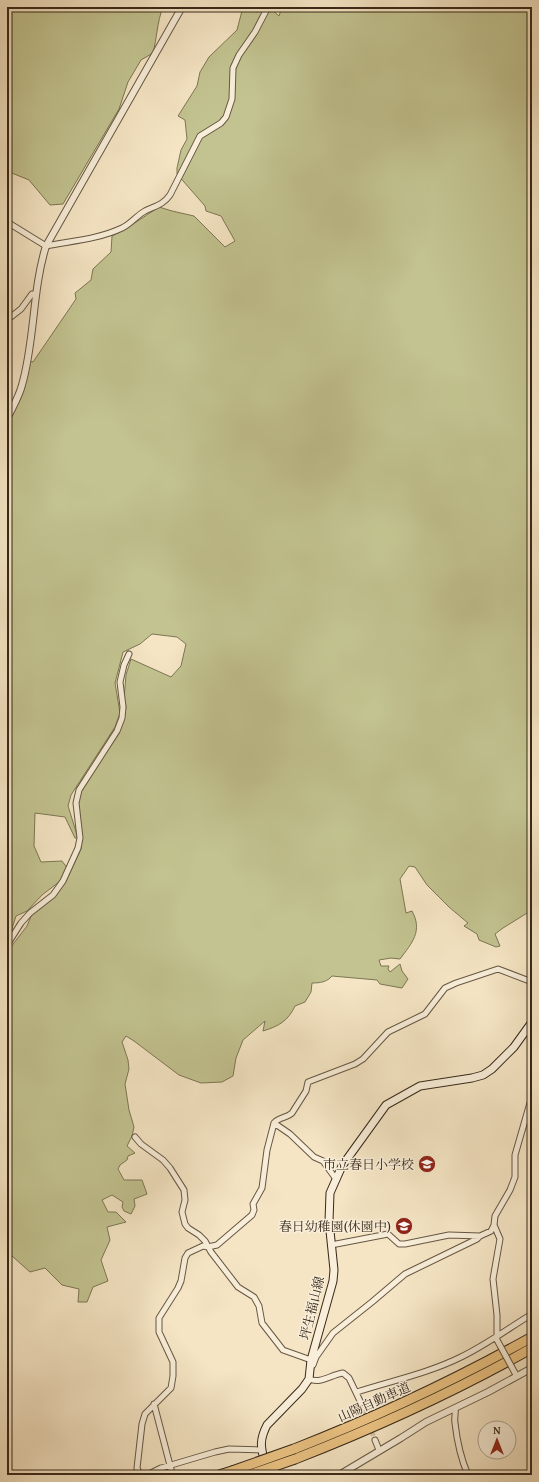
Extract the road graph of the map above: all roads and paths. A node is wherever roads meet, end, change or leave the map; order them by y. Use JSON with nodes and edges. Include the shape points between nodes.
{"nodes":[{"id":1,"x":182,"y":7,"type":"edge"},
{"id":2,"x":268,"y":7,"type":"edge"},
{"id":3,"x":7,"y":222,"type":"edge"},
{"id":4,"x":46,"y":246,"type":"junction"},
{"id":5,"x":36,"y":294,"type":"junction"},
{"id":6,"x":7,"y":320,"type":"edge"},
{"id":7,"x":7,"y":419,"type":"edge"},
{"id":8,"x":129,"y":654,"type":"dead end"},
{"id":9,"x":7,"y":945,"type":"edge"},
{"id":10,"x":532,"y":982,"type":"edge"},
{"id":11,"x":532,"y":1022,"type":"edge"},
{"id":12,"x":532,"y":1096,"type":"edge"},
{"id":13,"x":274,"y":1123,"type":"junction"},
{"id":14,"x":134,"y":1137,"type":"dead end"},
{"id":15,"x":336,"y":1179,"type":"junction"},
{"id":16,"x":494,"y":1224,"type":"junction"},
{"id":17,"x":480,"y":1236,"type":"junction"},
{"id":18,"x":331,"y":1245,"type":"junction"},
{"id":19,"x":208,"y":1247,"type":"junction"},
{"id":20,"x":532,"y":1314,"type":"edge"},
{"id":21,"x":532,"y":1337,"type":"edge"},
{"id":22,"x":497,"y":1339,"type":"junction"},
{"id":23,"x":532,"y":1348,"type":"edge"},
{"id":24,"x":311,"y":1360,"type":"junction"},
{"id":25,"x":532,"y":1368,"type":"edge"},
{"id":26,"x":310,"y":1369,"type":"junction"},
{"id":27,"x":516,"y":1375,"type":"junction"},
{"id":28,"x":309,"y":1379,"type":"junction"},
{"id":29,"x":357,"y":1392,"type":"junction"},
{"id":30,"x":361,"y":1403,"type":"tunnel mouth"},
{"id":31,"x":154,"y":1404,"type":"junction"},
{"id":32,"x":455,"y":1408,"type":"junction"},
{"id":33,"x":375,"y":1440,"type":"tunnel mouth"},
{"id":34,"x":261,"y":1450,"type":"junction"},
{"id":35,"x":379,"y":1450,"type":"junction"},
{"id":36,"x":295,"y":1454,"type":"junction"},
{"id":37,"x":170,"y":1466,"type":"junction"},
{"id":38,"x":532,"y":1471,"type":"edge"},
{"id":39,"x":172,"y":1473,"type":"dead end"},
{"id":40,"x":140,"y":1475,"type":"edge"},
{"id":41,"x":147,"y":1475,"type":"edge"},
{"id":42,"x":219,"y":1475,"type":"edge"},
{"id":43,"x":249,"y":1475,"type":"edge"},
{"id":44,"x":266,"y":1475,"type":"edge"},
{"id":45,"x":339,"y":1475,"type":"edge"},
{"id":46,"x":468,"y":1475,"type":"edge"},
{"id":47,"x":527,"y":1475,"type":"edge"}],
"edges":[{"from":1,"to":4,"type":"street"},
{"from":2,"to":4,"type":"street","via":[[233,68],[232,99],[226,117],[200,136],[165,202],[144,212],[121,229],[101,236]]},
{"from":3,"to":4,"type":"street"},
{"from":4,"to":5,"type":"street"},
{"from":5,"to":6,"type":"street","via":[[32,294],[21,309]]},
{"from":5,"to":7,"type":"street","via":[[22,387]]},
{"from":8,"to":9,"type":"street","via":[[120,682],[122,718],[117,731],[79,790],[76,803],[80,838],[78,848],[63,881],[49,898],[21,923]]},
{"from":10,"to":13,"type":"street","via":[[498,969],[446,988],[425,1014],[388,1032],[356,1064],[308,1082],[306,1091],[292,1113],[277,1119]]},
{"from":11,"to":15,"type":"main road","name":"坪生福山線","via":[[514,1047],[492,1070],[472,1078],[420,1086],[386,1106],[342,1166]]},
{"from":12,"to":16,"type":"street","via":[[515,1155],[515,1178]]},
{"from":13,"to":15,"type":"street","via":[[314,1157],[323,1160]]},
{"from":13,"to":19,"type":"street","via":[[262,1188],[253,1204],[252,1215],[217,1244]]},
{"from":14,"to":19,"type":"street","via":[[170,1168],[184,1190],[182,1212],[185,1224],[200,1235]]},
{"from":15,"to":18,"type":"main road","name":"坪生福山線","via":[[330,1193],[329,1206]]},
{"from":16,"to":17,"type":"street","via":[[491,1231]]},
{"from":16,"to":22,"type":"street","via":[[500,1239],[493,1279]]},
{"from":17,"to":18,"type":"street","via":[[449,1235],[399,1244],[388,1234]]},
{"from":17,"to":26,"type":"street","via":[[405,1274],[333,1333]]},
{"from":18,"to":24,"type":"main road","name":"坪生福山線","via":[[334,1270]]},
{"from":19,"to":24,"type":"street","via":[[238,1287],[257,1300],[262,1323],[282,1350]]},
{"from":19,"to":31,"type":"street","via":[[203,1246],[188,1253],[184,1258],[181,1281],[159,1318],[159,1332],[173,1362],[173,1376],[171,1388]]},
{"from":20,"to":22,"type":"street"},
{"from":21,"to":36,"type":"highway","name":"山陽自動車道","via":[[416,1398]]},
{"from":22,"to":27,"type":"street","bridge":true},
{"from":22,"to":29,"type":"street","via":[[445,1365]]},
{"from":23,"to":36,"type":"highway","name":"山陽自動車道","via":[[478,1378],[374,1427]]},
{"from":24,"to":26,"type":"main road","name":"坪生福山線"},
{"from":25,"to":27,"type":"street"},
{"from":26,"to":28,"type":"main road","name":"坪生福山線"},
{"from":27,"to":32,"type":"street"},
{"from":28,"to":29,"type":"street","via":[[319,1381],[343,1373]]},
{"from":28,"to":34,"type":"main road","via":[[267,1425],[263,1433]]},
{"from":29,"to":30,"type":"street"},
{"from":31,"to":37,"type":"street"},
{"from":31,"to":40,"type":"street","via":[[144,1414],[142,1424],[137,1468]]},
{"from":32,"to":35,"type":"street"},
{"from":32,"to":46,"type":"street","via":[[454,1422]]},
{"from":33,"to":35,"type":"street"},
{"from":34,"to":37,"type":"street","via":[[229,1449]]},
{"from":34,"to":44,"type":"main road"},
{"from":35,"to":45,"type":"street"},
{"from":36,"to":42,"type":"highway","name":"山陽自動車道","bridge":true},
{"from":36,"to":43,"type":"highway","name":"山陽自動車道","bridge":true},
{"from":37,"to":39,"type":"street"},
{"from":37,"to":41,"type":"street"},
{"from":38,"to":47,"type":"street"}]}
